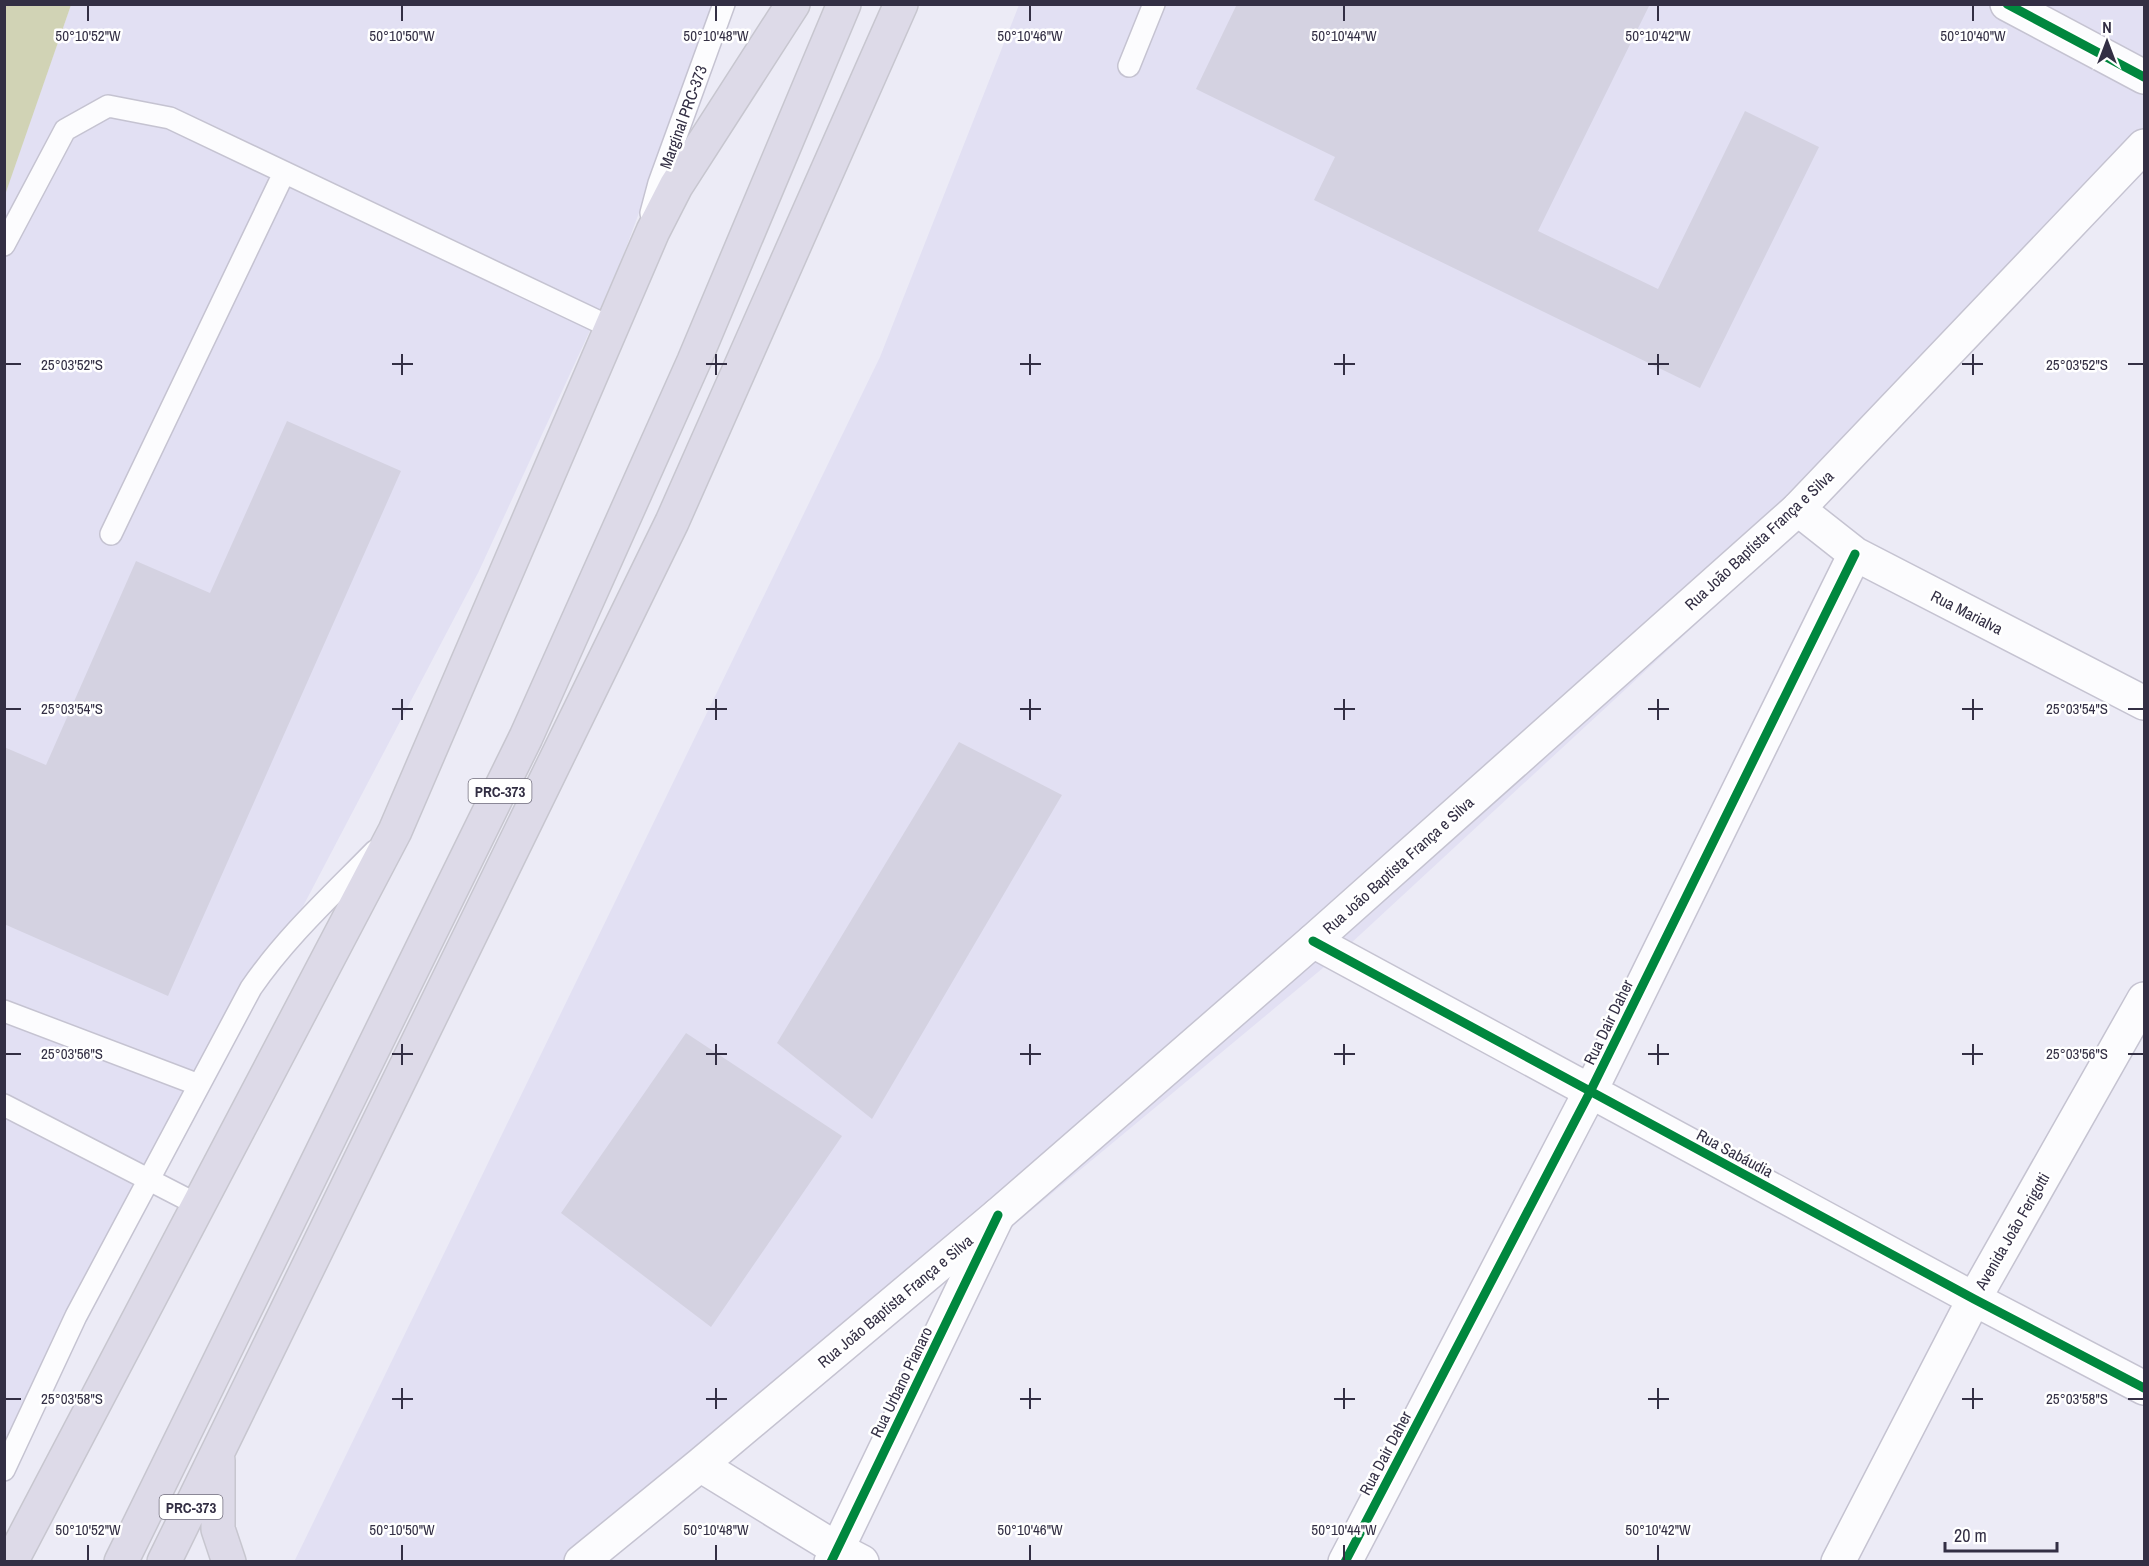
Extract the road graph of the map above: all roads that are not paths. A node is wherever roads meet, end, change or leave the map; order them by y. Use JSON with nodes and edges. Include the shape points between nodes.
{"nodes":[{"id":1,"x":724,"y":4,"type":"edge"},
{"id":2,"x":793,"y":4,"type":"edge"},
{"id":3,"x":843,"y":4,"type":"edge"},
{"id":4,"x":902,"y":4,"type":"edge"},
{"id":5,"x":1154,"y":4,"type":"edge"},
{"id":6,"x":2007,"y":4,"type":"edge"},
{"id":7,"x":1129,"y":66,"type":"dead end"},
{"id":8,"x":2145,"y":77,"type":"edge"},
{"id":9,"x":2145,"y":146,"type":"edge"},
{"id":10,"x":284,"y":173,"type":"junction"},
{"id":11,"x":653,"y":231,"type":"junction"},
{"id":12,"x":4,"y":245,"type":"edge"},
{"id":13,"x":610,"y":327,"type":"junction"},
{"id":14,"x":1798,"y":509,"type":"junction"},
{"id":15,"x":111,"y":534,"type":"dead end"},
{"id":16,"x":1855,"y":554,"type":"junction"},
{"id":17,"x":2145,"y":703,"type":"edge"},
{"id":18,"x":394,"y":831,"type":"junction"},
{"id":19,"x":1313,"y":941,"type":"junction"},
{"id":20,"x":2145,"y":999,"type":"edge"},
{"id":21,"x":4,"y":1011,"type":"edge"},
{"id":22,"x":200,"y":1085,"type":"junction"},
{"id":23,"x":1590,"y":1092,"type":"junction"},
{"id":24,"x":4,"y":1105,"type":"edge"},
{"id":25,"x":150,"y":1178,"type":"junction"},
{"id":26,"x":198,"y":1205,"type":"junction"},
{"id":27,"x":998,"y":1215,"type":"junction"},
{"id":28,"x":1974,"y":1299,"type":"junction"},
{"id":29,"x":2145,"y":1388,"type":"edge"},
{"id":30,"x":218,"y":1452,"type":"junction"},
{"id":31,"x":700,"y":1465,"type":"junction"},
{"id":32,"x":4,"y":1470,"type":"edge"},
{"id":33,"x":843,"y":1557,"type":"edge"},
{"id":34,"x":11,"y":1562,"type":"edge"},
{"id":35,"x":121,"y":1562,"type":"edge"},
{"id":36,"x":164,"y":1562,"type":"edge"},
{"id":37,"x":229,"y":1562,"type":"edge"},
{"id":38,"x":581,"y":1562,"type":"edge"},
{"id":39,"x":1345,"y":1562,"type":"edge"},
{"id":40,"x":1838,"y":1562,"type":"edge"}],
"edges":[{"from":1,"to":11,"type":"lane","name":"Marginal PRC-373","via":[[658,183],[651,217]]},
{"from":2,"to":11,"type":"highway","via":[[676,186]]},
{"from":3,"to":35,"type":"highway","number":"PRC-373","via":[[694,361],[526,737]]},
{"from":4,"to":30,"type":"highway","number":"PRC-373","via":[[672,522]]},
{"from":5,"to":7,"type":"lane"},
{"from":6,"to":8,"type":"street"},
{"from":9,"to":14,"type":"street","name":"Rua João Baptista França e Silva"},
{"from":10,"to":12,"type":"lane","via":[[170,118],[108,106],[66,130]]},
{"from":10,"to":13,"type":"lane"},
{"from":10,"to":15,"type":"lane"},
{"from":11,"to":13,"type":"highway"},
{"from":13,"to":18,"type":"highway"},
{"from":14,"to":16,"type":"street","name":"Rua Marialva"},
{"from":14,"to":19,"type":"street","name":"Rua João Baptista França e Silva"},
{"from":16,"to":17,"type":"street","name":"Rua Marialva"},
{"from":16,"to":23,"type":"street","name":"Rua Dair Daher"},
{"from":18,"to":22,"type":"lane","via":[[267,965]]},
{"from":18,"to":26,"type":"highway"},
{"from":19,"to":23,"type":"street","name":"Rua Sabáudia"},
{"from":19,"to":27,"type":"street","name":"Rua João Baptista França e Silva"},
{"from":20,"to":28,"type":"street","name":"Avenida João Ferigotti"},
{"from":21,"to":22,"type":"lane"},
{"from":22,"to":25,"type":"lane"},
{"from":23,"to":28,"type":"street","name":"Rua Sabáudia"},
{"from":23,"to":39,"type":"street","name":"Rua Dair Daher"},
{"from":24,"to":25,"type":"lane"},
{"from":25,"to":26,"type":"lane"},
{"from":25,"to":32,"type":"lane","via":[[76,1316]]},
{"from":26,"to":34,"type":"highway"},
{"from":27,"to":31,"type":"street","name":"Rua João Baptista França e Silva"},
{"from":27,"to":33,"type":"street","name":"Rua Urbano Pianaro"},
{"from":28,"to":29,"type":"street","name":"Rua Sabáudia"},
{"from":28,"to":40,"type":"street","name":"Avenida João Ferigotti"},
{"from":30,"to":36,"type":"highway","number":"PRC-373"},
{"from":30,"to":37,"type":"highway","via":[[218,1529]]},
{"from":31,"to":33,"type":"street"},
{"from":31,"to":38,"type":"street","name":"Rua João Baptista França e Silva"}]}
